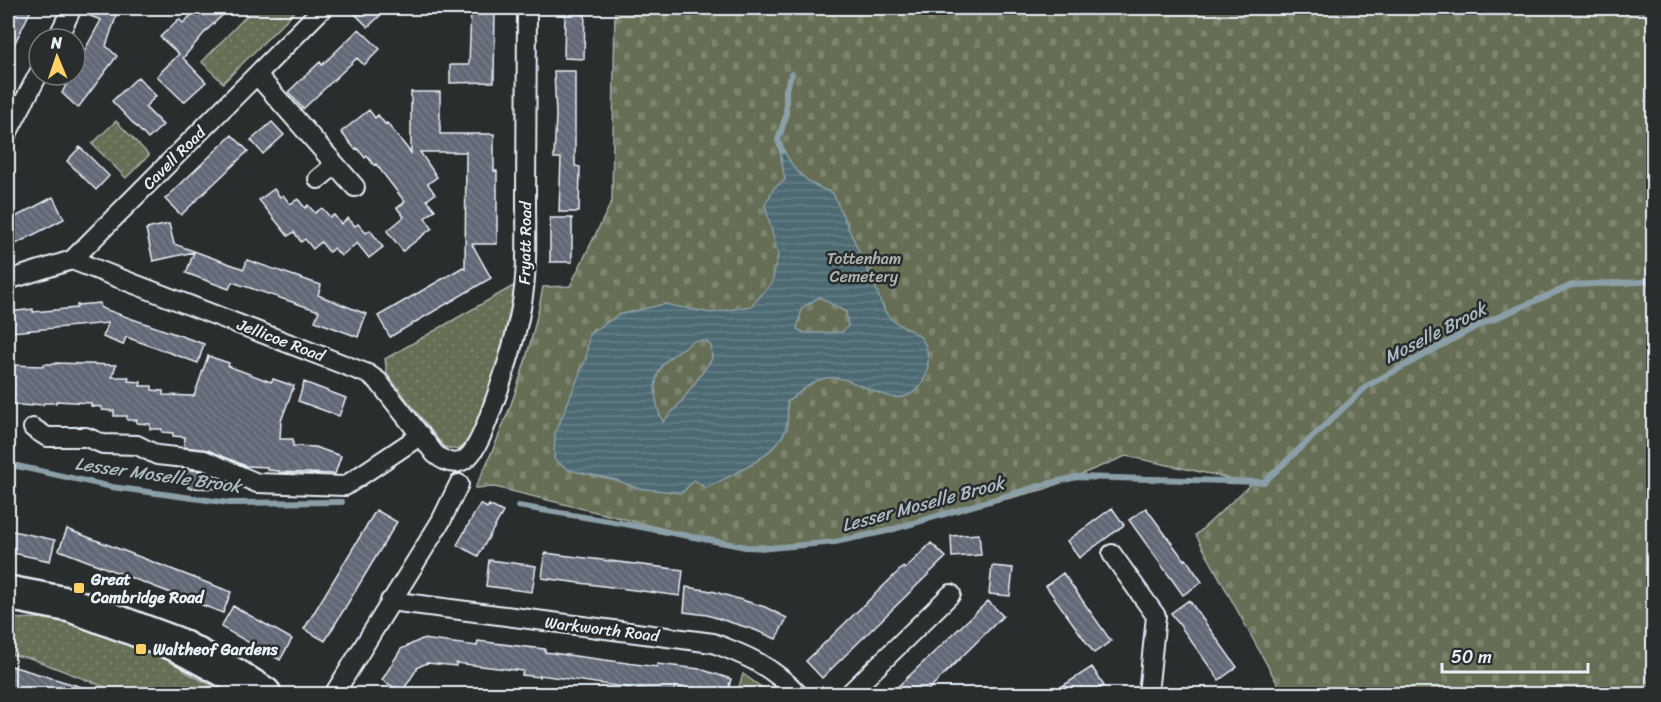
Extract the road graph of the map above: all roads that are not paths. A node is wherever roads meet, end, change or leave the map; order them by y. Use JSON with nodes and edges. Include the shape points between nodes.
{"nodes":[{"id":1,"x":72,"y":8,"type":"edge"},
{"id":2,"x":323,"y":8,"type":"edge"},
{"id":3,"x":527,"y":8,"type":"edge"},
{"id":4,"x":63,"y":27,"type":"edge"},
{"id":5,"x":257,"y":75,"type":"junction"},
{"id":6,"x":32,"y":87,"type":"edge"},
{"id":7,"x":8,"y":132,"type":"edge"},
{"id":8,"x":335,"y":165,"type":"junction"},
{"id":9,"x":318,"y":179,"type":"dead end"},
{"id":10,"x":355,"y":187,"type":"dead end"},
{"id":11,"x":72,"y":260,"type":"junction"},
{"id":12,"x":8,"y":279,"type":"edge"},
{"id":13,"x":33,"y":429,"type":"dead end"},
{"id":14,"x":421,"y":435,"type":"junction"},
{"id":15,"x":460,"y":462,"type":"joint"},
{"id":16,"x":459,"y":484,"type":"dead end"},
{"id":17,"x":1112,"y":554,"type":"dead end"},
{"id":18,"x":951,"y":594,"type":"dead end"},
{"id":19,"x":17,"y":598,"type":"edge"},
{"id":20,"x":390,"y":601,"type":"junction"},
{"id":21,"x":264,"y":694,"type":"edge"},
{"id":22,"x":334,"y":694,"type":"edge"},
{"id":23,"x":798,"y":694,"type":"edge"},
{"id":24,"x":849,"y":694,"type":"edge"},
{"id":25,"x":1148,"y":694,"type":"edge"}],
"edges":[{"from":1,"to":4,"type":"street"},
{"from":2,"to":5,"type":"street","name":"Cavell Road"},
{"from":3,"to":15,"type":"street","name":"Fryatt Road","via":[[522,306],[513,347],[477,447]]},
{"from":5,"to":8,"type":"street"},
{"from":5,"to":11,"type":"street","name":"Cavell Road"},
{"from":6,"to":7,"type":"street"},
{"from":8,"to":9,"type":"street"},
{"from":8,"to":10,"type":"street"},
{"from":11,"to":12,"type":"street","name":"Cavell Road"},
{"from":11,"to":14,"type":"street","name":"Jellicoe Road","via":[[368,374]]},
{"from":13,"to":14,"type":"street","via":[[46,437],[86,437],[103,444],[137,444],[157,455],[204,460],[257,483],[345,486]]},
{"from":14,"to":15,"type":"street","name":"Jellicoe Road","via":[[441,459]]},
{"from":16,"to":20,"type":"street","via":[[441,521]]},
{"from":17,"to":25,"type":"street","via":[[1156,616]]},
{"from":18,"to":24,"type":"street"},
{"from":19,"to":21,"type":"highway","via":[[71,605],[176,644]]},
{"from":20,"to":22,"type":"street"},
{"from":20,"to":23,"type":"street","name":"Warkworth Road","via":[[712,643],[752,658]]}]}
